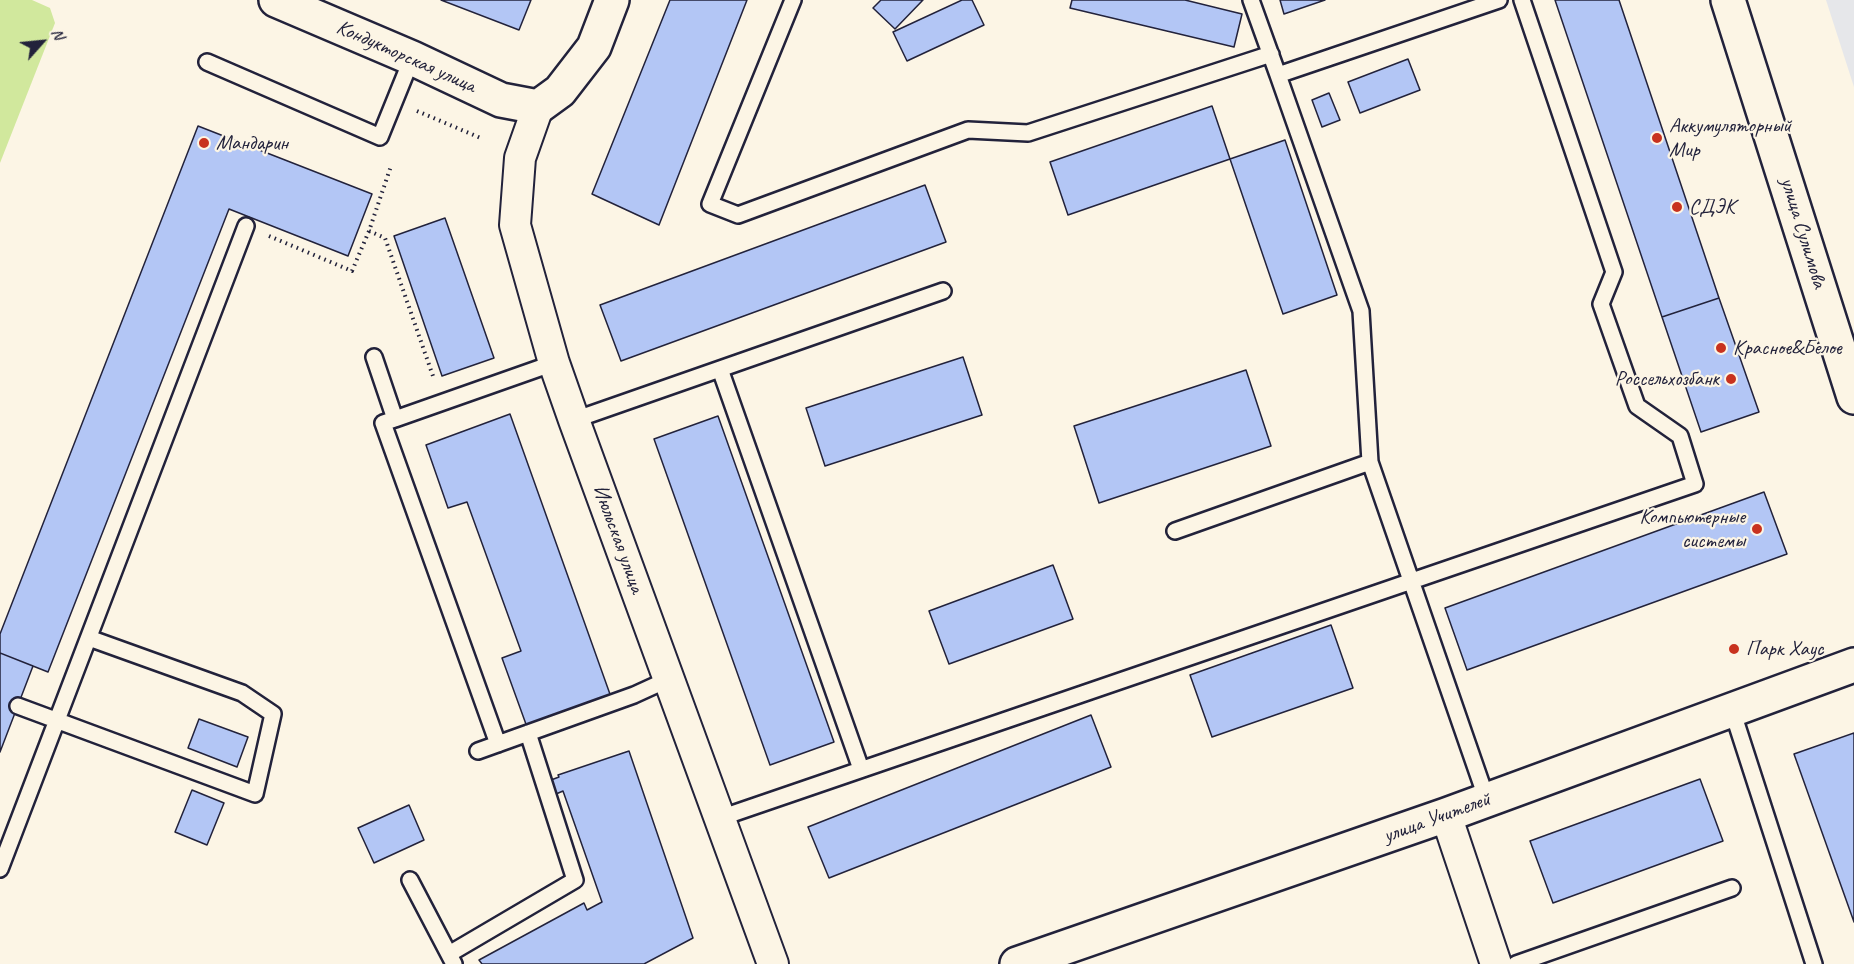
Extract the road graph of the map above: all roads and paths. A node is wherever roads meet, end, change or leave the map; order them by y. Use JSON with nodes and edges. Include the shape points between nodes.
{"nodes":[{"id":1,"x":276,"y":0,"type":"edge"},
{"id":2,"x":612,"y":0,"type":"edge"},
{"id":3,"x":793,"y":0,"type":"edge"},
{"id":4,"x":1251,"y":0,"type":"edge"},
{"id":5,"x":1499,"y":0,"type":"edge"},
{"id":6,"x":1522,"y":0,"type":"edge"},
{"id":7,"x":1728,"y":0,"type":"edge"},
{"id":8,"x":1270,"y":54,"type":"junction"},
{"id":9,"x":412,"y":58,"type":"junction"},
{"id":10,"x":207,"y":62,"type":"dead end"},
{"id":11,"x":1278,"y":75,"type":"junction"},
{"id":12,"x":538,"y":107,"type":"junction"},
{"id":13,"x":409,"y":108,"type":"dead end"},
{"id":14,"x":483,"y":139,"type":"dead end"},
{"id":15,"x":391,"y":166,"type":"dead end"},
{"id":16,"x":246,"y":226,"type":"joint"},
{"id":17,"x":369,"y":231,"type":"junction"},
{"id":18,"x":943,"y":291,"type":"dead end"},
{"id":19,"x":374,"y":357,"type":"dead end"},
{"id":20,"x":554,"y":363,"type":"junction"},
{"id":21,"x":720,"y":369,"type":"junction"},
{"id":22,"x":1854,"y":397,"type":"edge"},
{"id":23,"x":442,"y":402,"type":"junction"},
{"id":24,"x":395,"y":419,"type":"junction"},
{"id":25,"x":574,"y":420,"type":"junction"},
{"id":26,"x":1370,"y":462,"type":"junction"},
{"id":27,"x":1174,"y":531,"type":"dead end"},
{"id":28,"x":1410,"y":580,"type":"junction"},
{"id":29,"x":89,"y":638,"type":"junction"},
{"id":30,"x":1854,"y":665,"type":"edge"},
{"id":31,"x":669,"y":679,"type":"junction"},
{"id":32,"x":18,"y":706,"type":"dead end"},
{"id":33,"x":1732,"y":710,"type":"junction"},
{"id":34,"x":57,"y":722,"type":"junction"},
{"id":35,"x":528,"y":733,"type":"junction"},
{"id":36,"x":498,"y":744,"type":"junction"},
{"id":37,"x":478,"y":751,"type":"dead end"},
{"id":38,"x":861,"y":769,"type":"junction"},
{"id":39,"x":1487,"y":800,"type":"junction"},
{"id":40,"x":1446,"y":815,"type":"junction"},
{"id":41,"x":720,"y":818,"type":"junction"},
{"id":42,"x":0,"y":869,"type":"edge"},
{"id":43,"x":410,"y":880,"type":"dead end"},
{"id":44,"x":1732,"y":888,"type":"dead end"},
{"id":45,"x":452,"y":959,"type":"edge"},
{"id":46,"x":774,"y":964,"type":"edge"},
{"id":47,"x":1017,"y":964,"type":"edge"},
{"id":48,"x":1496,"y":964,"type":"edge"},
{"id":49,"x":1516,"y":964,"type":"edge"},
{"id":50,"x":1814,"y":964,"type":"edge"}],
"edges":[{"from":1,"to":9,"type":"street","name":"Кондукторская улица"},
{"from":2,"to":12,"type":"street","via":[[594,47],[560,91]]},
{"from":3,"to":8,"type":"lane","via":[[710,204],[738,215],[968,130],[1028,133]]},
{"from":4,"to":8,"type":"lane"},
{"from":5,"to":11,"type":"lane"},
{"from":6,"to":28,"type":"lane","via":[[1614,272],[1601,304],[1637,406],[1680,436],[1695,483]]},
{"from":7,"to":22,"type":"street","name":"улица Сулимова"},
{"from":8,"to":11,"type":"lane"},
{"from":9,"to":10,"type":"lane","via":[[380,136]]},
{"from":9,"to":12,"type":"street","name":"Кондукторская улица","via":[[501,100]]},
{"from":11,"to":26,"type":"lane","via":[[1361,311]]},
{"from":12,"to":20,"type":"street","name":"Июльская улица","via":[[520,159],[515,225]]},
{"from":13,"to":14,"type":"path"},
{"from":15,"to":17,"type":"path"},
{"from":16,"to":17,"type":"path","via":[[352,271]]},
{"from":16,"to":29,"type":"lane"},
{"from":17,"to":23,"type":"path","via":[[385,238]]},
{"from":18,"to":21,"type":"lane"},
{"from":19,"to":24,"type":"lane"},
{"from":20,"to":23,"type":"lane"},
{"from":20,"to":25,"type":"street","name":"Июльская улица"},
{"from":21,"to":25,"type":"lane"},
{"from":21,"to":38,"type":"lane"},
{"from":23,"to":24,"type":"lane"},
{"from":24,"to":36,"type":"lane","via":[[383,423]]},
{"from":25,"to":31,"type":"street","name":"Июльская улица"},
{"from":26,"to":27,"type":"lane"},
{"from":26,"to":28,"type":"lane"},
{"from":28,"to":38,"type":"lane"},
{"from":28,"to":39,"type":"lane"},
{"from":29,"to":34,"type":"lane"},
{"from":29,"to":34,"type":"lane","via":[[242,693],[273,714],[255,794]]},
{"from":30,"to":33,"type":"street","name":"улица Учителей"},
{"from":31,"to":35,"type":"lane"},
{"from":31,"to":41,"type":"street","name":"Июльская улица"},
{"from":32,"to":34,"type":"lane"},
{"from":33,"to":39,"type":"street","name":"улица Учителей"},
{"from":33,"to":50,"type":"lane"},
{"from":34,"to":42,"type":"lane"},
{"from":35,"to":36,"type":"lane"},
{"from":35,"to":45,"type":"lane","via":[[575,880]]},
{"from":36,"to":37,"type":"lane"},
{"from":38,"to":41,"type":"lane"},
{"from":39,"to":40,"type":"street","name":"улица Учителей"},
{"from":40,"to":47,"type":"street","name":"улица Учителей"},
{"from":40,"to":48,"type":"street"},
{"from":41,"to":46,"type":"street","name":"Июльская улица"},
{"from":43,"to":45,"type":"lane"},
{"from":44,"to":49,"type":"lane"}]}
